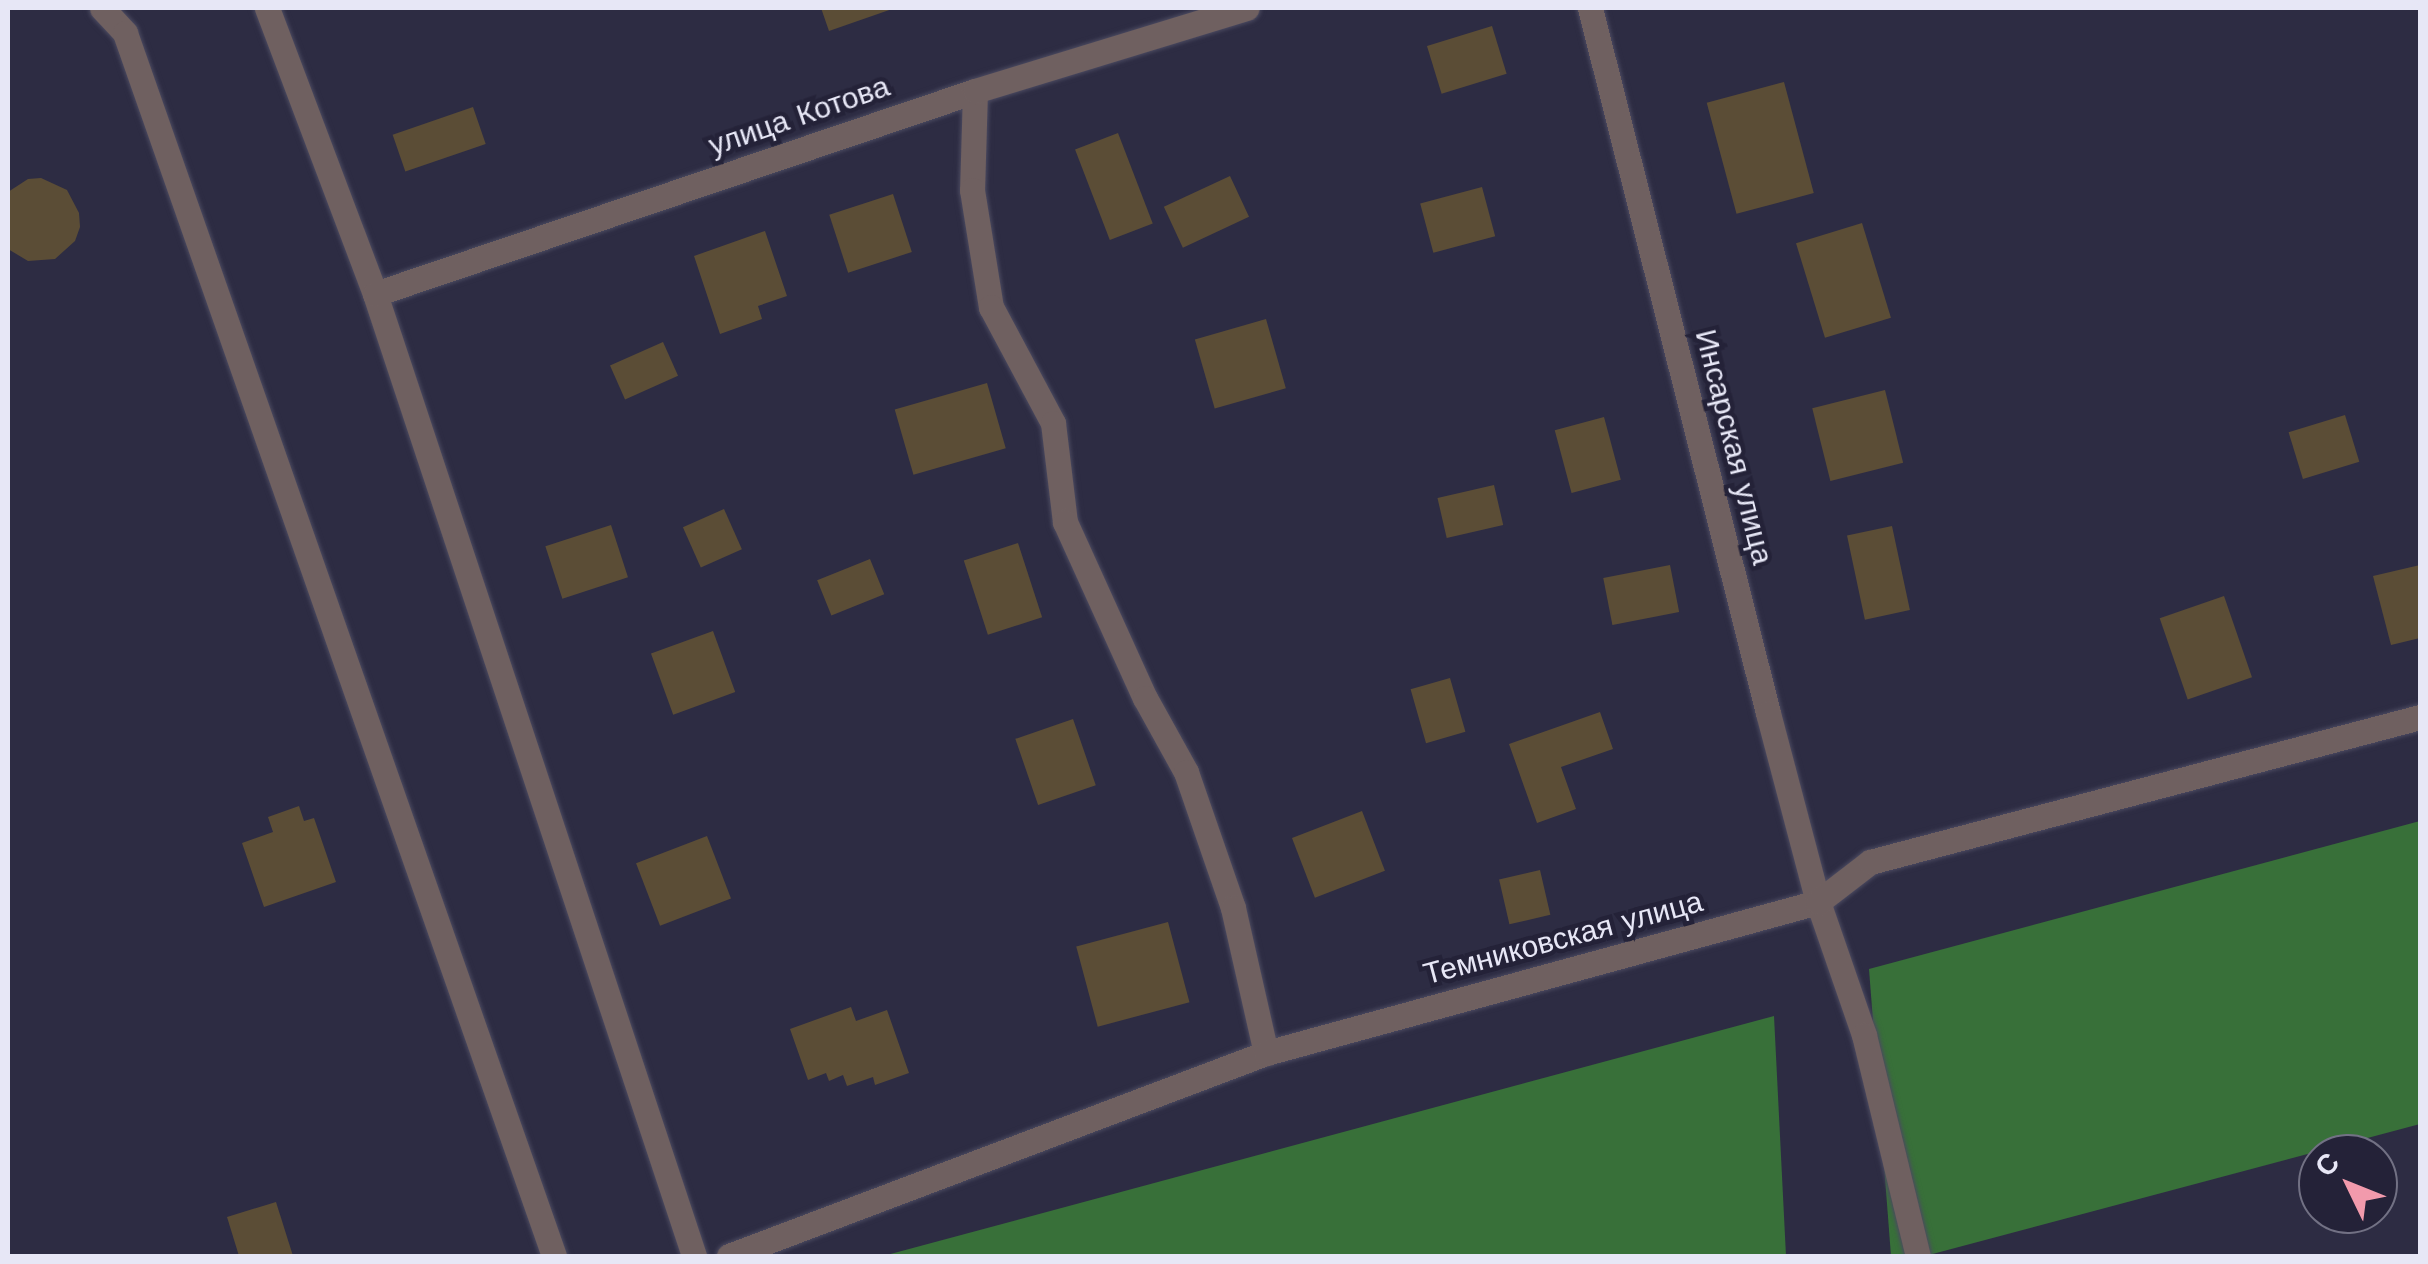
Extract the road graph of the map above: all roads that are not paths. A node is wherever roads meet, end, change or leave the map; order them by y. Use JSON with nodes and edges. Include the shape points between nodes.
{"nodes":[{"id":1,"x":102,"y":8,"type":"edge"},
{"id":2,"x":267,"y":8,"type":"edge"},
{"id":3,"x":1247,"y":8,"type":"edge"},
{"id":4,"x":1590,"y":8,"type":"edge"},
{"id":5,"x":975,"y":91,"type":"junction"},
{"id":6,"x":375,"y":294,"type":"junction"},
{"id":7,"x":2420,"y":717,"type":"edge"},
{"id":8,"x":1818,"y":902,"type":"junction"},
{"id":9,"x":1266,"y":1053,"type":"junction"},
{"id":10,"x":554,"y":1256,"type":"edge"},
{"id":11,"x":694,"y":1256,"type":"edge"},
{"id":12,"x":729,"y":1256,"type":"edge"},
{"id":13,"x":1918,"y":1256,"type":"edge"}],
"edges":[{"from":1,"to":10,"type":"street","via":[[125,33]]},
{"from":2,"to":6,"type":"street"},
{"from":3,"to":5,"type":"street","name":"улица Котова"},
{"from":4,"to":8,"type":"street","name":"Инсарская улица"},
{"from":5,"to":6,"type":"street","name":"улица Котова"},
{"from":5,"to":9,"type":"street","via":[[972,190],[991,307],[1053,423],[1065,522],[1186,772],[1233,908]]},
{"from":6,"to":11,"type":"street"},
{"from":7,"to":8,"type":"street","name":"Темниковская улица","via":[[1870,862]]},
{"from":8,"to":9,"type":"street","name":"Темниковская улица"},
{"from":8,"to":13,"type":"street","name":"Инсарская улица","via":[[1864,1035]]},
{"from":9,"to":12,"type":"street","name":"Темниковская улица"}]}
